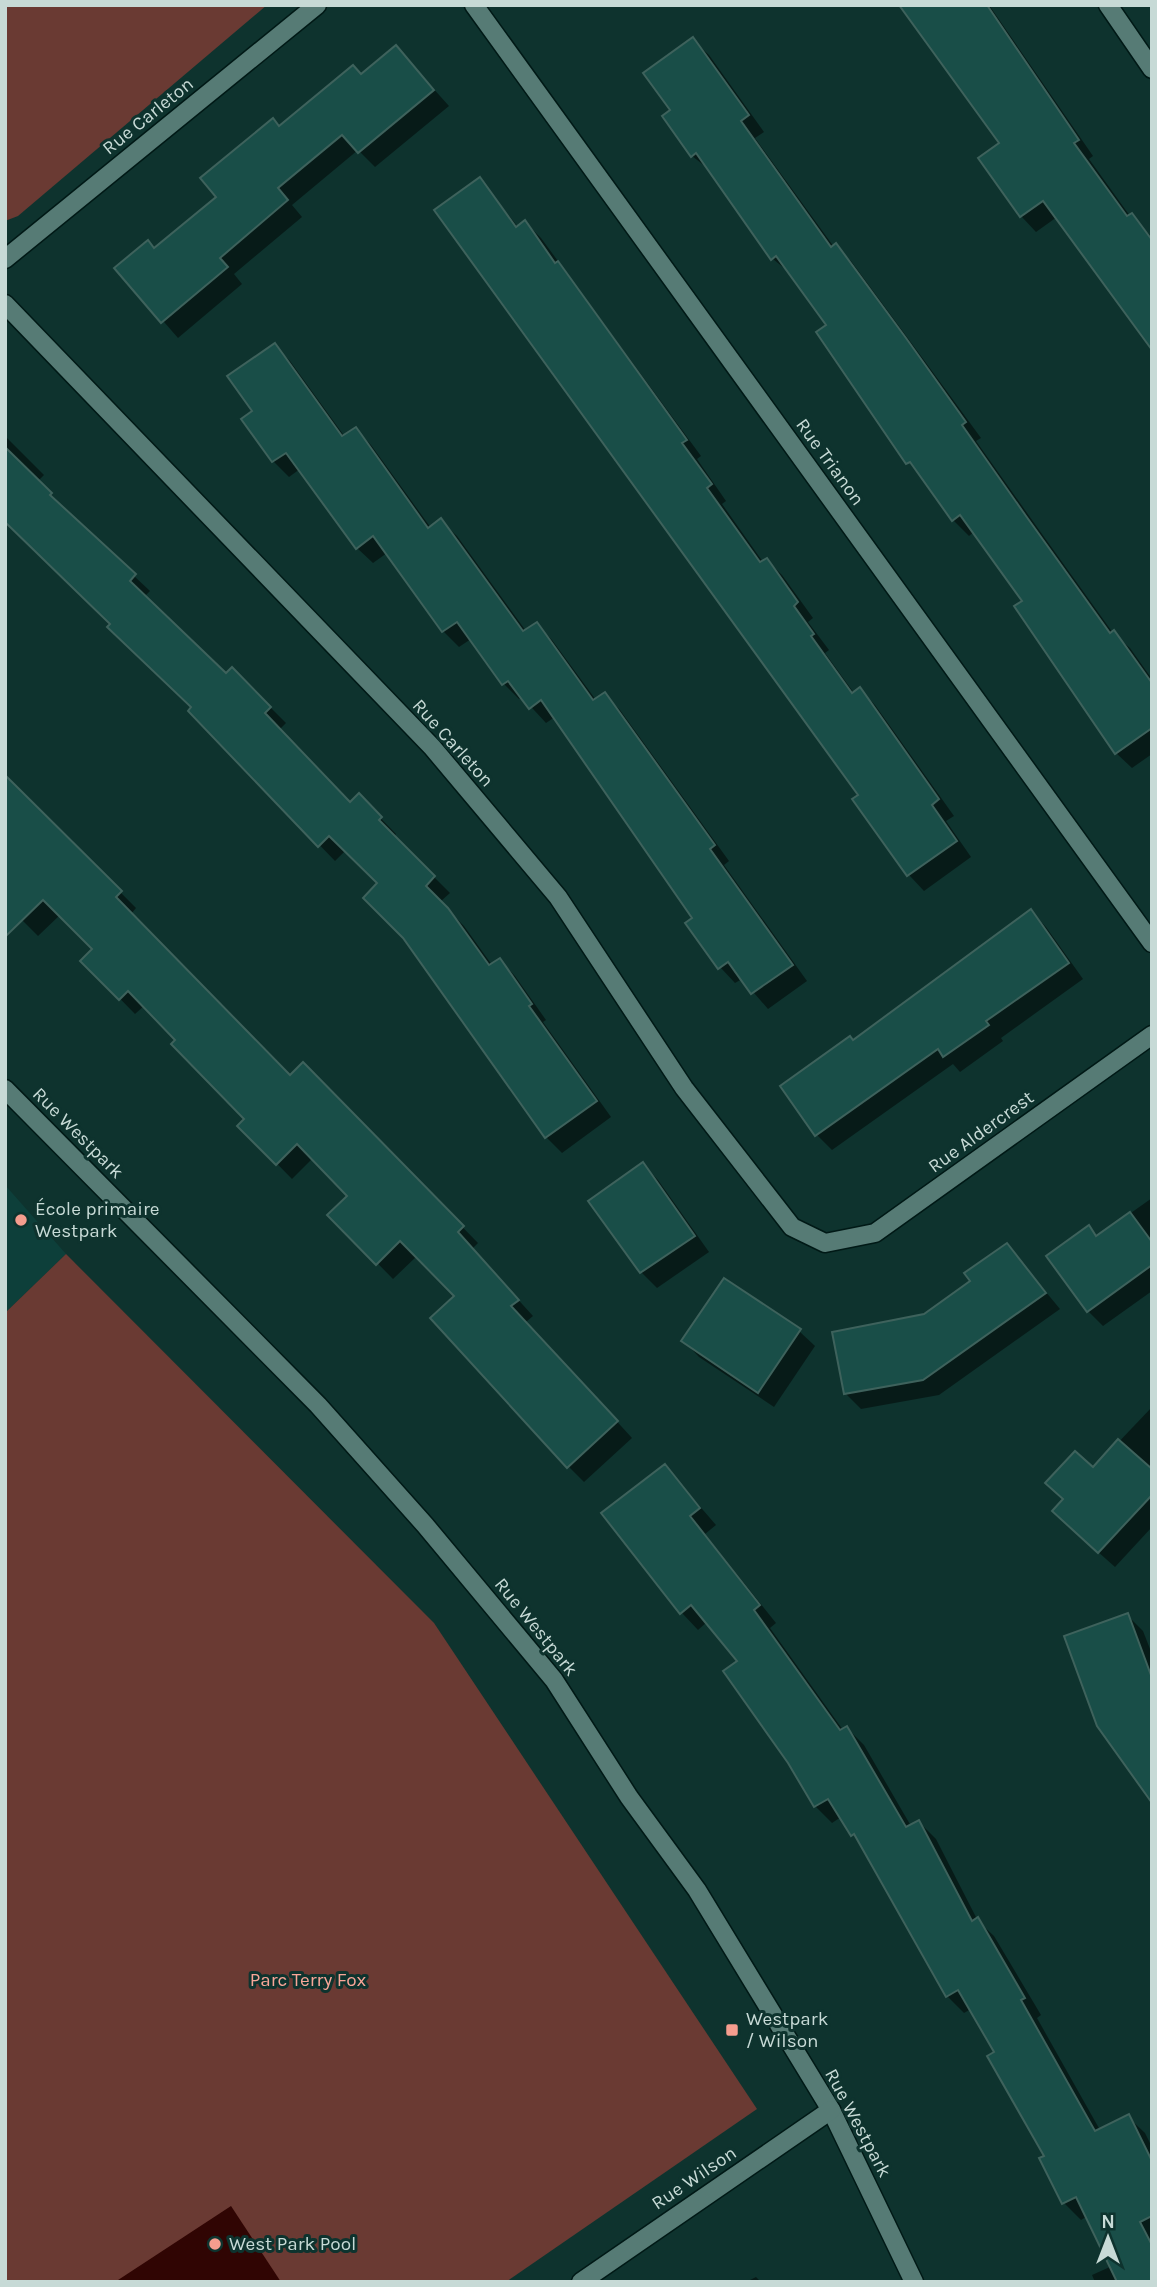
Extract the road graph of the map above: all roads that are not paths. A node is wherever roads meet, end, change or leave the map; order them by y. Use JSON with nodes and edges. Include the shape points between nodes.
{"nodes":[{"id":1,"x":317,"y":5,"type":"edge"},
{"id":2,"x":474,"y":5,"type":"edge"},
{"id":3,"x":1108,"y":5,"type":"edge"},
{"id":4,"x":1152,"y":69,"type":"edge"},
{"id":5,"x":5,"y":258,"type":"edge"},
{"id":6,"x":5,"y":303,"type":"edge"},
{"id":7,"x":1152,"y":943,"type":"edge"},
{"id":8,"x":1152,"y":1035,"type":"edge"},
{"id":9,"x":5,"y":1090,"type":"edge"},
{"id":10,"x":825,"y":1243,"type":"joint"},
{"id":11,"x":831,"y":2110,"type":"junction"},
{"id":12,"x":581,"y":2282,"type":"edge"},
{"id":13,"x":914,"y":2282,"type":"edge"}],
"edges":[{"from":1,"to":5,"type":"street","name":"Rue Carleton"},
{"from":2,"to":7,"type":"street","name":"Rue Trianon"},
{"from":3,"to":4,"type":"street"},
{"from":6,"to":10,"type":"street","name":"Rue Carleton","via":[[432,747],[558,897],[684,1088],[792,1227]]},
{"from":8,"to":10,"type":"street","name":"Rue Aldercrest","via":[[875,1233]]},
{"from":9,"to":11,"type":"street","name":"Rue Westpark","via":[[318,1405],[554,1680],[629,1797],[697,1890]]},
{"from":11,"to":12,"type":"street","name":"Rue Wilson"},
{"from":11,"to":13,"type":"street","name":"Rue Westpark"}]}
